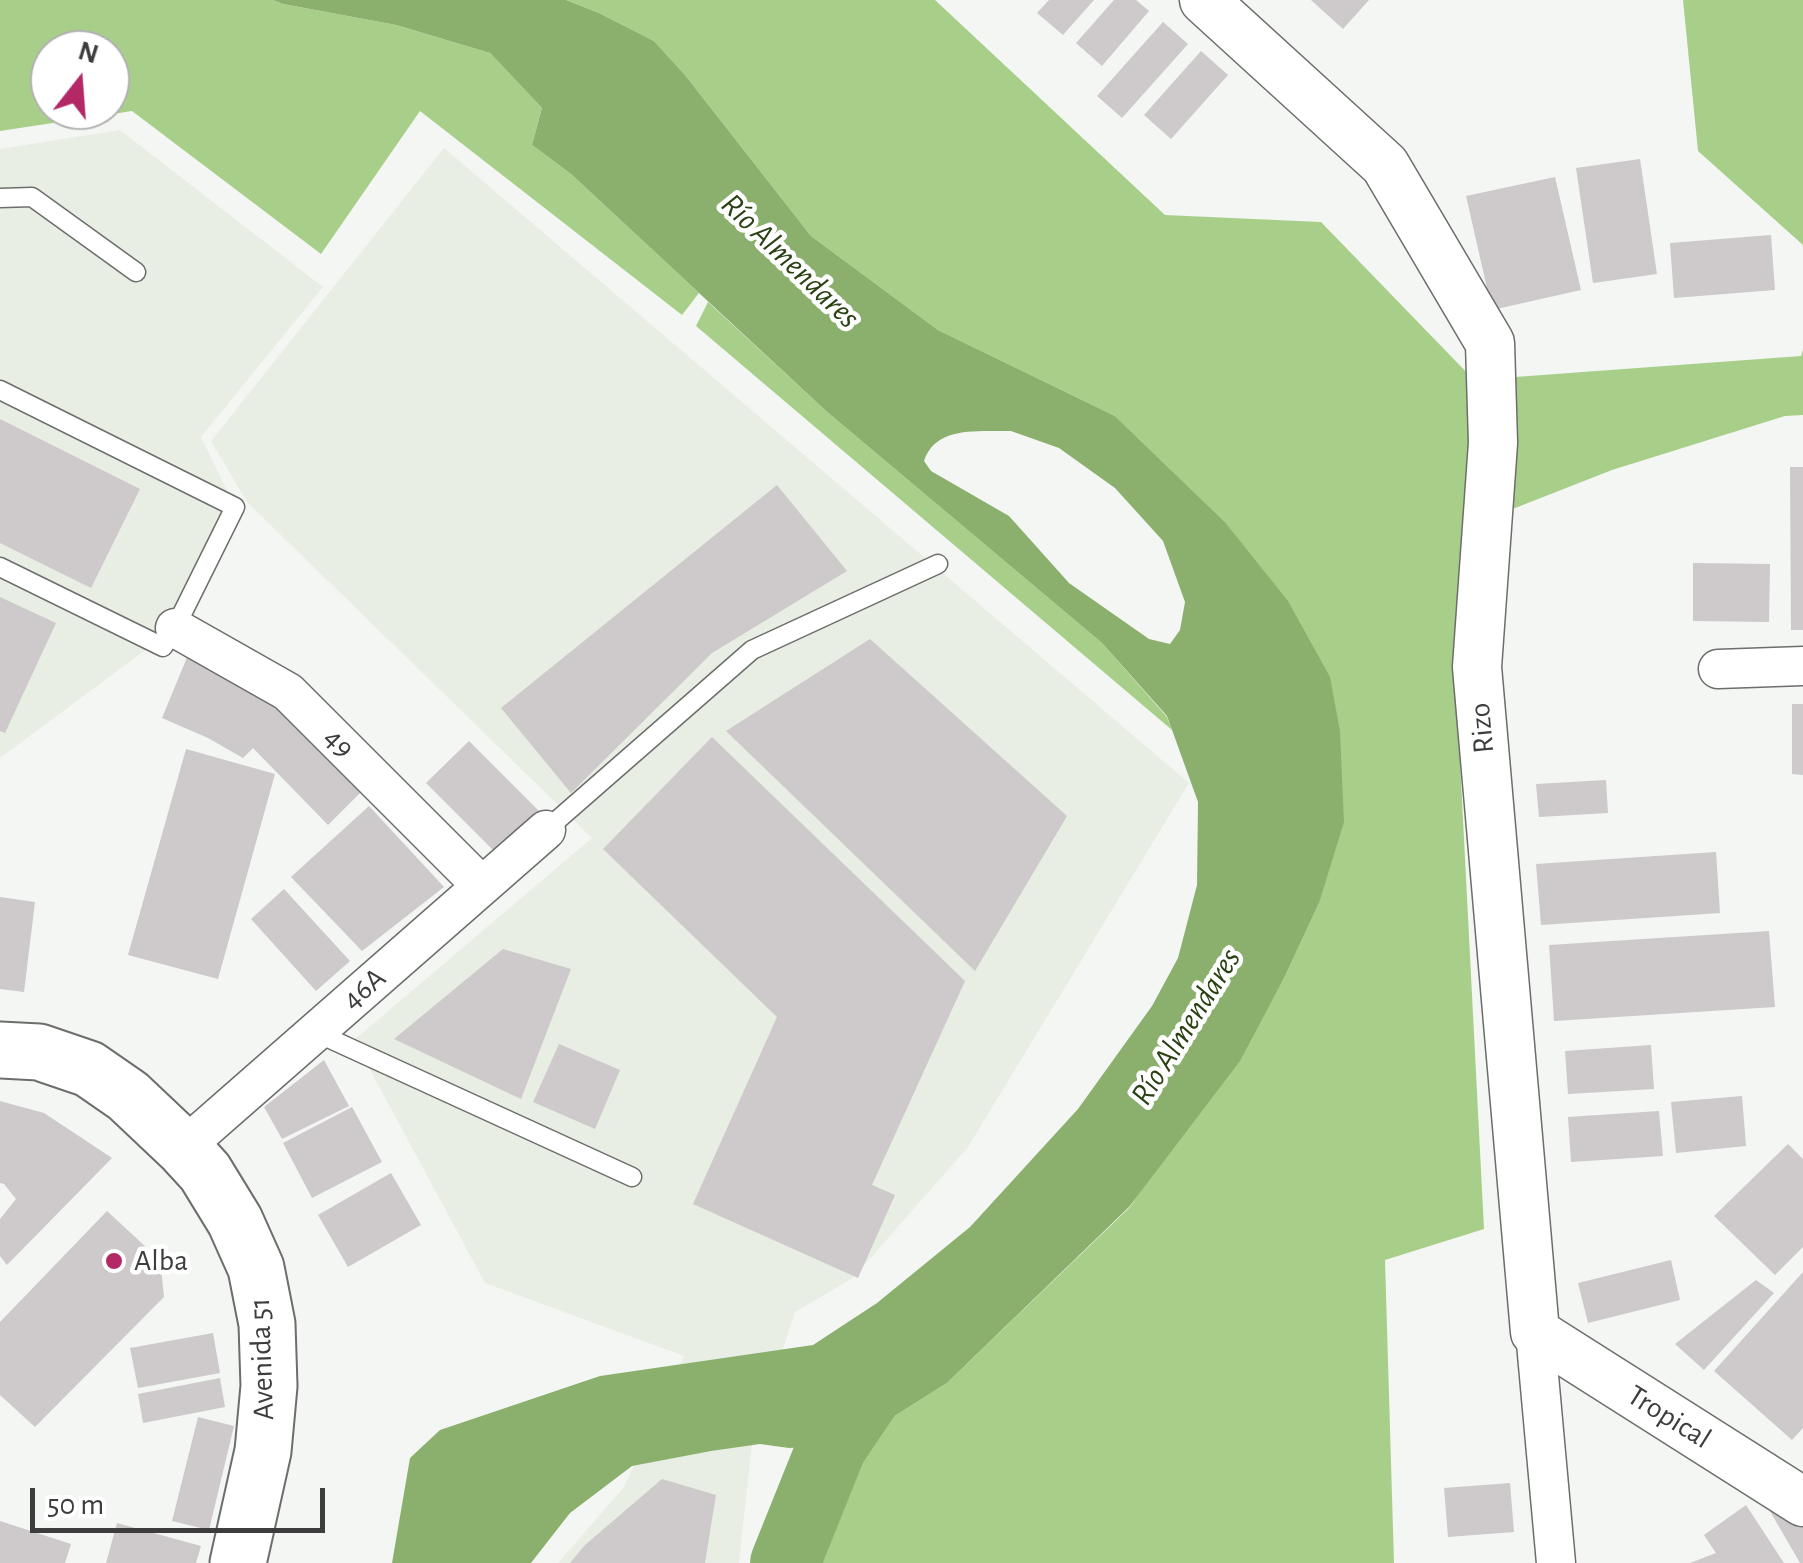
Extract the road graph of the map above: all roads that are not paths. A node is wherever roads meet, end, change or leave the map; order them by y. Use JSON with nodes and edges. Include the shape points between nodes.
{"nodes":[{"id":1,"x":1204,"y":0,"type":"edge"},
{"id":2,"x":0,"y":198,"type":"edge"},
{"id":3,"x":136,"y":272,"type":"dead end"},
{"id":4,"x":0,"y":390,"type":"edge"},
{"id":5,"x":938,"y":564,"type":"dead end"},
{"id":6,"x":0,"y":567,"type":"edge"},
{"id":7,"x":175,"y":628,"type":"junction"},
{"id":8,"x":1803,"y":666,"type":"edge"},
{"id":9,"x":1718,"y":669,"type":"dead end"},
{"id":10,"x":546,"y":830,"type":"joint"},
{"id":11,"x":482,"y":886,"type":"junction"},
{"id":12,"x":314,"y":1032,"type":"junction"},
{"id":13,"x":0,"y":1050,"type":"edge"},
{"id":14,"x":183,"y":1148,"type":"junction"},
{"id":15,"x":632,"y":1176,"type":"dead end"},
{"id":16,"x":1536,"y":1332,"type":"junction"},
{"id":17,"x":1803,"y":1502,"type":"edge"},
{"id":18,"x":238,"y":1563,"type":"edge"},
{"id":19,"x":1556,"y":1563,"type":"edge"}],
"edges":[{"from":1,"to":16,"type":"street","name":"Rizo","via":[[1385,165],[1490,343],[1493,444],[1477,667]]},
{"from":2,"to":3,"type":"lane","via":[[32,197]]},
{"from":4,"to":7,"type":"lane","via":[[234,506]]},
{"from":5,"to":10,"type":"lane","via":[[752,650]]},
{"from":6,"to":7,"type":"lane","via":[[162,647]]},
{"from":7,"to":11,"type":"street","name":"49","via":[[288,692]]},
{"from":8,"to":9,"type":"street"},
{"from":10,"to":11,"type":"street","name":"46A"},
{"from":11,"to":12,"type":"street","name":"46A"},
{"from":12,"to":14,"type":"street","name":"46A"},
{"from":12,"to":15,"type":"lane"},
{"from":13,"to":14,"type":"main road","name":"Avenida 51","via":[[39,1052],[88,1069]]},
{"from":14,"to":18,"type":"main road","name":"Avenida 51","via":[[235,1221],[256,1268],[267,1324],[263,1452]]},
{"from":16,"to":17,"type":"street","name":"Tropical"},
{"from":16,"to":19,"type":"street","name":"Rizo"}]}
